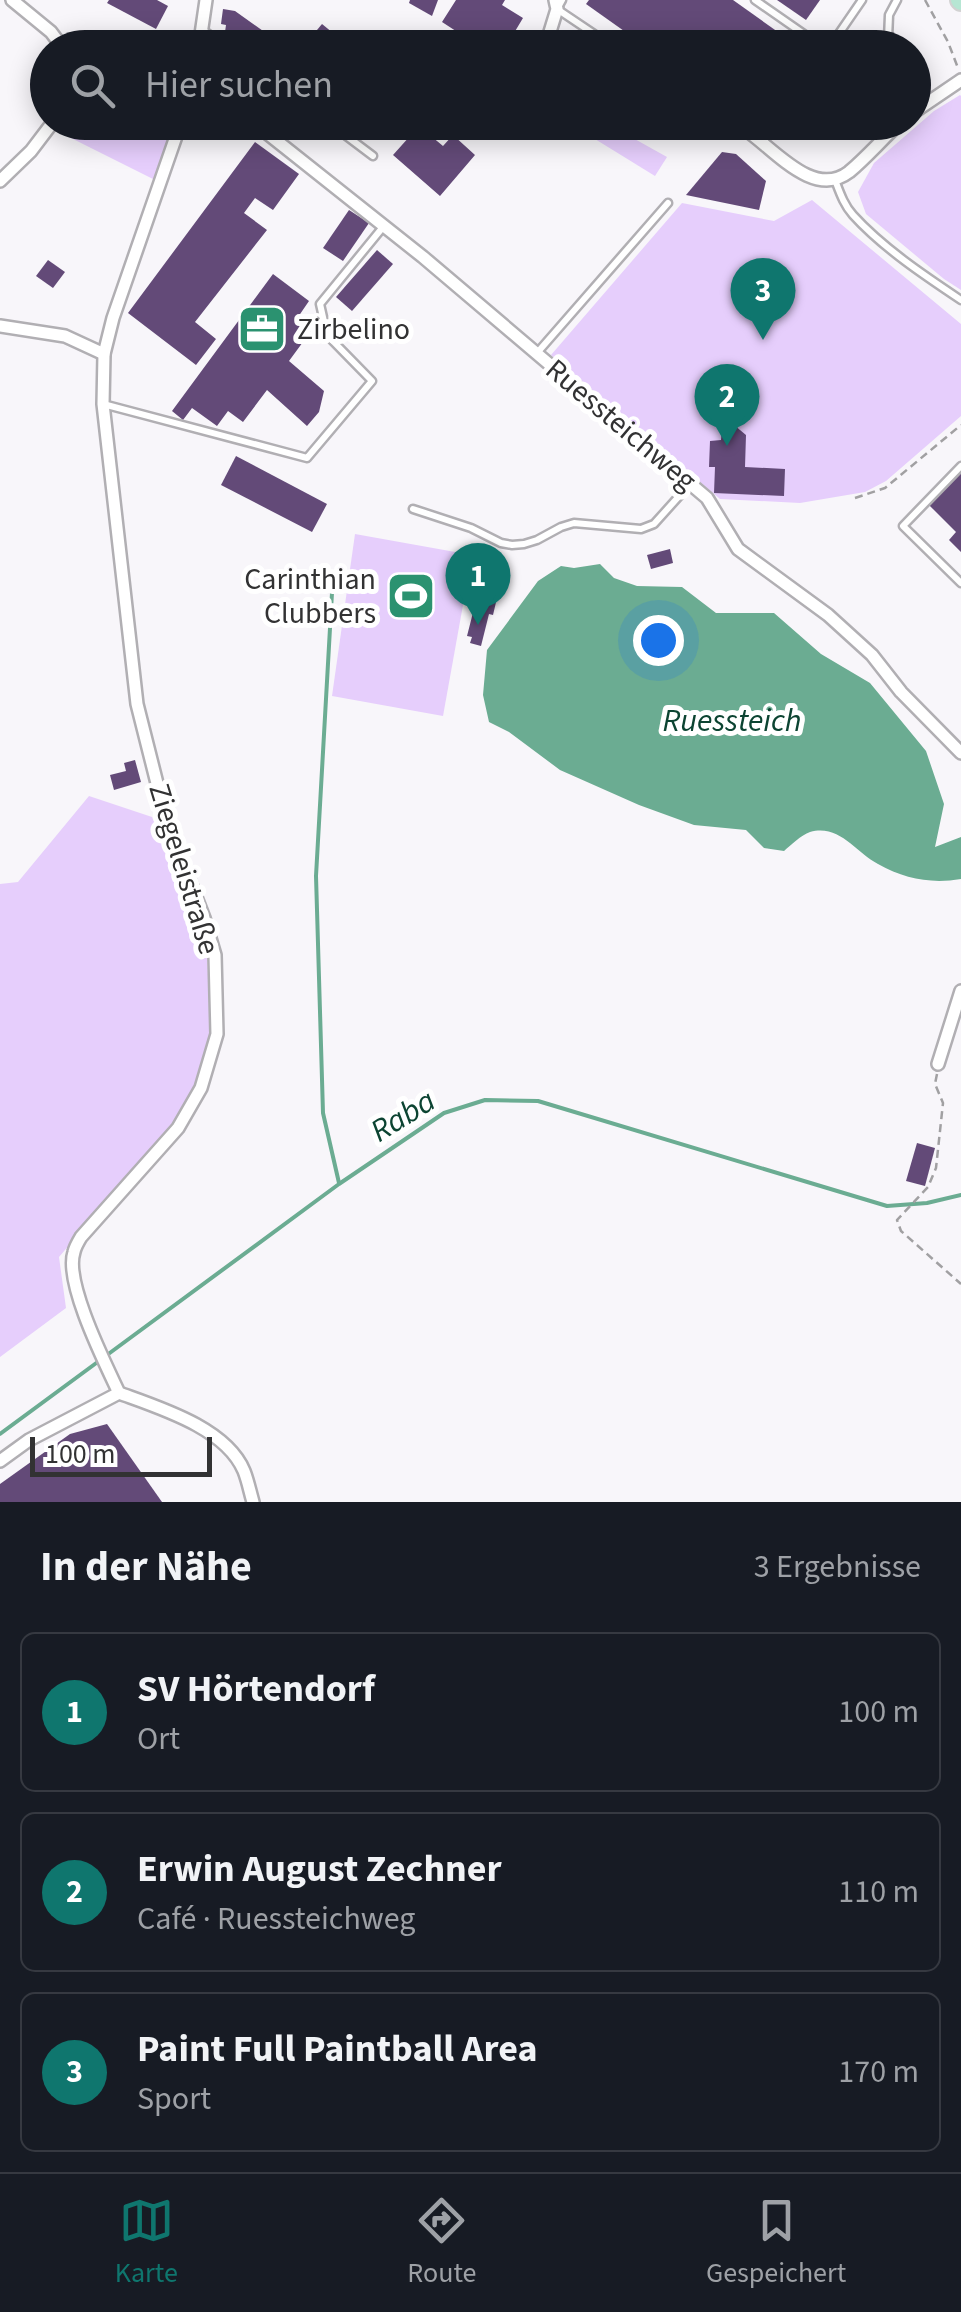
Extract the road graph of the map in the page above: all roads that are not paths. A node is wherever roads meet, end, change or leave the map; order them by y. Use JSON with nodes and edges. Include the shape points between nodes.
{"nodes":[{"id":1,"x":12,"y":0,"type":"edge"},
{"id":2,"x":206,"y":0,"type":"edge"},
{"id":3,"x":755,"y":0,"type":"edge"},
{"id":4,"x":862,"y":0,"type":"edge"},
{"id":5,"x":898,"y":0,"type":"edge"},
{"id":6,"x":558,"y":3,"type":"edge"},
{"id":7,"x":202,"y":29,"type":"edge"},
{"id":8,"x":49,"y":30,"type":"edge"},
{"id":9,"x":550,"y":30,"type":"edge"},
{"id":10,"x":592,"y":30,"type":"edge"},
{"id":11,"x":800,"y":30,"type":"edge"},
{"id":12,"x":840,"y":30,"type":"edge"},
{"id":13,"x":888,"y":30,"type":"edge"},
{"id":14,"x":961,"y":76,"type":"edge"},
{"id":15,"x":931,"y":99,"type":"edge"},
{"id":16,"x":39,"y":140,"type":"edge"},
{"id":17,"x":174,"y":140,"type":"edge"},
{"id":18,"x":276,"y":140,"type":"edge"},
{"id":19,"x":352,"y":140,"type":"edge"},
{"id":20,"x":760,"y":140,"type":"edge"},
{"id":21,"x":882,"y":140,"type":"edge"},
{"id":22,"x":763,"y":142,"type":"joint"},
{"id":23,"x":374,"y":156,"type":"dead end"},
{"id":24,"x":835,"y":180,"type":"junction"},
{"id":25,"x":0,"y":181,"type":"edge"},
{"id":26,"x":668,"y":203,"type":"dead end"},
{"id":27,"x":384,"y":226,"type":"junction"},
{"id":28,"x":961,"y":300,"type":"edge"},
{"id":29,"x":0,"y":326,"type":"edge"},
{"id":30,"x":537,"y":353,"type":"junction"},
{"id":31,"x":104,"y":354,"type":"junction"},
{"id":32,"x":103,"y":404,"type":"junction"},
{"id":33,"x":961,"y":466,"type":"edge"},
{"id":34,"x":690,"y":483,"type":"junction"},
{"id":35,"x":413,"y":509,"type":"dead end"},
{"id":36,"x":961,"y":583,"type":"edge"},
{"id":37,"x":961,"y":753,"type":"edge"},
{"id":38,"x":961,"y":991,"type":"edge"},
{"id":39,"x":938,"y":1064,"type":"road end"},
{"id":40,"x":119,"y":1392,"type":"junction"},
{"id":41,"x":0,"y":1461,"type":"edge"},
{"id":42,"x":253,"y":1502,"type":"edge"}],
"edges":[{"from":1,"to":8,"type":"street"},
{"from":2,"to":7,"type":"street"},
{"from":3,"to":11,"type":"lane"},
{"from":4,"to":12,"type":"lane"},
{"from":5,"to":13,"type":"lane"},
{"from":6,"to":9,"type":"street"},
{"from":6,"to":10,"type":"lane"},
{"from":14,"to":15,"type":"street"},
{"from":16,"to":25,"type":"street"},
{"from":17,"to":31,"type":"street","name":"Ziegeleistraße"},
{"from":18,"to":27,"type":"street","name":"Ruessteichweg"},
{"from":19,"to":23,"type":"lane"},
{"from":20,"to":22,"type":"street"},
{"from":21,"to":24,"type":"street"},
{"from":22,"to":24,"type":"street","via":[[802,174]]},
{"from":24,"to":28,"type":"lane","via":[[852,214]]},
{"from":26,"to":30,"type":"lane"},
{"from":27,"to":30,"type":"street","name":"Ruessteichweg"},
{"from":27,"to":32,"type":"lane","via":[[320,304],[327,336],[372,381],[308,458]]},
{"from":29,"to":31,"type":"street","via":[[65,336]]},
{"from":30,"to":34,"type":"street","name":"Ruessteichweg"},
{"from":31,"to":32,"type":"street","name":"Ziegeleistraße"},
{"from":32,"to":40,"type":"street","name":"Ziegeleistraße","via":[[138,704],[166,819],[215,955],[217,1034],[201,1088],[178,1128],[73,1253],[72,1273]]},
{"from":33,"to":36,"type":"lane","via":[[903,526]]},
{"from":34,"to":35,"type":"lane","via":[[648,527],[574,523],[524,544],[501,543]]},
{"from":34,"to":37,"type":"street","name":"Ruessteichweg","via":[[713,504],[738,549],[858,642]]},
{"from":38,"to":39,"type":"street"},
{"from":40,"to":41,"type":"street"},
{"from":40,"to":42,"type":"street","via":[[221,1441],[243,1468]]}]}
